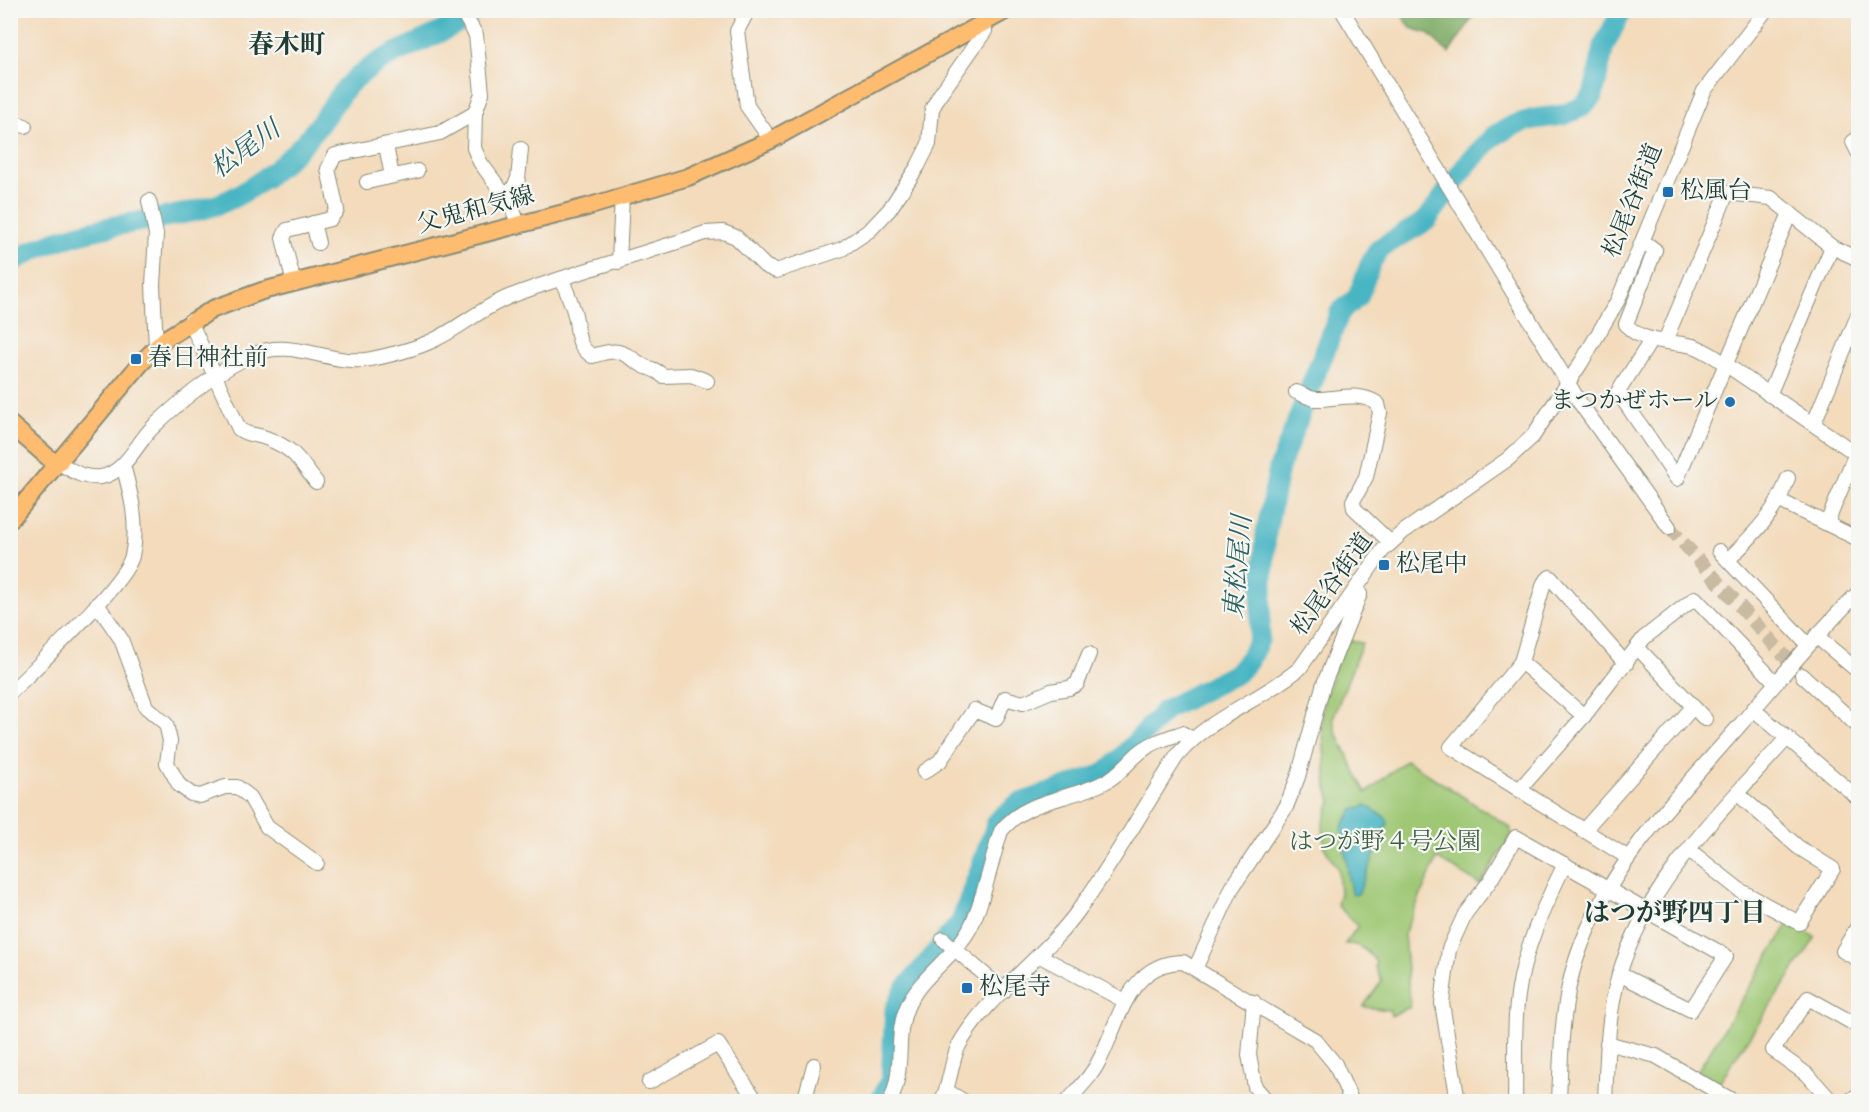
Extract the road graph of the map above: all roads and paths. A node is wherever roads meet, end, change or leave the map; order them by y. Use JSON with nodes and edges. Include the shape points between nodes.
{"nodes":[{"id":1,"x":748,"y":10,"type":"edge"},
{"id":2,"x":1007,"y":10,"type":"edge"},
{"id":3,"x":1342,"y":10,"type":"edge"},
{"id":4,"x":1766,"y":10,"type":"edge"},
{"id":5,"x":462,"y":11,"type":"edge"},
{"id":6,"x":984,"y":23,"type":"junction"},
{"id":7,"x":475,"y":113,"type":"junction"},
{"id":8,"x":10,"y":121,"type":"edge"},
{"id":9,"x":25,"y":126,"type":"dead end"},
{"id":10,"x":1858,"y":138,"type":"edge"},
{"id":11,"x":771,"y":140,"type":"junction"},
{"id":12,"x":386,"y":146,"type":"junction"},
{"id":13,"x":521,"y":149,"type":"dead end"},
{"id":14,"x":1858,"y":152,"type":"edge"},
{"id":15,"x":417,"y":171,"type":"dead end"},
{"id":16,"x":392,"y":176,"type":"junction"},
{"id":17,"x":367,"y":182,"type":"dead end"},
{"id":18,"x":622,"y":196,"type":"junction"},
{"id":19,"x":150,"y":204,"type":"dead end"},
{"id":20,"x":512,"y":204,"type":"junction"},
{"id":21,"x":1790,"y":213,"type":"junction"},
{"id":22,"x":313,"y":223,"type":"junction"},
{"id":23,"x":518,"y":224,"type":"junction"},
{"id":24,"x":1643,"y":241,"type":"junction"},
{"id":25,"x":318,"y":243,"type":"dead end"},
{"id":26,"x":1832,"y":247,"type":"junction"},
{"id":27,"x":1858,"y":259,"type":"edge"},
{"id":28,"x":619,"y":262,"type":"junction"},
{"id":29,"x":562,"y":279,"type":"junction"},
{"id":30,"x":294,"y":284,"type":"junction"},
{"id":31,"x":1858,"y":315,"type":"edge"},
{"id":32,"x":190,"y":321,"type":"junction"},
{"id":33,"x":1659,"y":340,"type":"junction"},
{"id":34,"x":156,"y":347,"type":"junction"},
{"id":35,"x":1724,"y":364,"type":"junction"},
{"id":36,"x":214,"y":376,"type":"junction"},
{"id":37,"x":707,"y":381,"type":"dead end"},
{"id":38,"x":1569,"y":383,"type":"junction"},
{"id":39,"x":1296,"y":392,"type":"dead end"},
{"id":40,"x":1769,"y":395,"type":"junction"},
{"id":41,"x":1814,"y":423,"type":"junction"},
{"id":42,"x":10,"y":424,"type":"edge"},
{"id":43,"x":1858,"y":452,"type":"edge"},
{"id":44,"x":59,"y":463,"type":"junction"},
{"id":45,"x":123,"y":465,"type":"junction"},
{"id":46,"x":1788,"y":478,"type":"dead end"},
{"id":47,"x":316,"y":482,"type":"dead end"},
{"id":48,"x":1780,"y":501,"type":"junction"},
{"id":49,"x":10,"y":520,"type":"edge"},
{"id":50,"x":1827,"y":523,"type":"junction"},
{"id":51,"x":1669,"y":527,"type":"tunnel mouth"},
{"id":52,"x":1858,"y":539,"type":"edge"},
{"id":53,"x":1391,"y":543,"type":"junction"},
{"id":54,"x":1369,"y":572,"type":"junction"},
{"id":55,"x":1858,"y":593,"type":"edge"},
{"id":56,"x":97,"y":604,"type":"junction"},
{"id":57,"x":1812,"y":641,"type":"junction"},
{"id":58,"x":1637,"y":647,"type":"junction"},
{"id":59,"x":1089,"y":654,"type":"dead end"},
{"id":60,"x":1521,"y":662,"type":"junction"},
{"id":61,"x":1626,"y":664,"type":"junction"},
{"id":62,"x":1856,"y":664,"type":"edge"},
{"id":63,"x":1802,"y":675,"type":"tunnel mouth"},
{"id":64,"x":1776,"y":683,"type":"junction"},
{"id":65,"x":10,"y":693,"type":"edge"},
{"id":66,"x":1694,"y":707,"type":"junction"},
{"id":67,"x":1754,"y":709,"type":"junction"},
{"id":68,"x":1584,"y":716,"type":"junction"},
{"id":69,"x":1705,"y":719,"type":"dead end"},
{"id":70,"x":1858,"y":726,"type":"edge"},
{"id":71,"x":1191,"y":738,"type":"junction"},
{"id":72,"x":1787,"y":738,"type":"junction"},
{"id":73,"x":924,"y":772,"type":"dead end"},
{"id":74,"x":1519,"y":790,"type":"junction"},
{"id":75,"x":1738,"y":794,"type":"junction"},
{"id":76,"x":1858,"y":798,"type":"edge"},
{"id":77,"x":1582,"y":831,"type":"junction"},
{"id":78,"x":1689,"y":850,"type":"junction"},
{"id":79,"x":1627,"y":857,"type":"junction"},
{"id":80,"x":317,"y":863,"type":"dead end"},
{"id":81,"x":1565,"y":864,"type":"junction"},
{"id":82,"x":1608,"y":888,"type":"junction"},
{"id":83,"x":1648,"y":910,"type":"junction"},
{"id":84,"x":1858,"y":926,"type":"edge"},
{"id":85,"x":949,"y":945,"type":"junction"},
{"id":86,"x":1040,"y":956,"type":"junction"},
{"id":87,"x":1858,"y":959,"type":"edge"},
{"id":88,"x":1196,"y":969,"type":"junction"},
{"id":89,"x":1619,"y":974,"type":"junction"},
{"id":90,"x":1004,"y":991,"type":"junction"},
{"id":91,"x":1125,"y":1000,"type":"junction"},
{"id":92,"x":1254,"y":1002,"type":"junction"},
{"id":93,"x":1858,"y":1026,"type":"edge"},
{"id":94,"x":1607,"y":1043,"type":"junction"},
{"id":95,"x":814,"y":1065,"type":"dead end"},
{"id":96,"x":649,"y":1082,"type":"dead end"},
{"id":97,"x":1858,"y":1095,"type":"edge"},
{"id":98,"x":944,"y":1096,"type":"edge"},
{"id":99,"x":758,"y":1101,"type":"edge"},
{"id":100,"x":804,"y":1101,"type":"edge"},
{"id":101,"x":890,"y":1101,"type":"edge"},
{"id":102,"x":965,"y":1101,"type":"edge"},
{"id":103,"x":1067,"y":1101,"type":"edge"},
{"id":104,"x":1268,"y":1101,"type":"edge"},
{"id":105,"x":1352,"y":1101,"type":"edge"},
{"id":106,"x":1458,"y":1101,"type":"edge"},
{"id":107,"x":1515,"y":1101,"type":"edge"},
{"id":108,"x":1558,"y":1101,"type":"edge"},
{"id":109,"x":1605,"y":1101,"type":"edge"},
{"id":110,"x":1735,"y":1101,"type":"edge"},
{"id":111,"x":1832,"y":1101,"type":"edge"},
{"id":112,"x":1848,"y":1101,"type":"edge"}],
"edges":[{"from":1,"to":11,"type":"street","via":[[737,31],[747,106]]},
{"from":2,"to":6,"type":"main road","name":"父鬼和気線"},
{"from":3,"to":38,"type":"street"},
{"from":4,"to":24,"type":"street","name":"松尾谷街道","via":[[1704,91]]},
{"from":5,"to":7,"type":"street","via":[[476,35],[482,93]]},
{"from":6,"to":11,"type":"main road","name":"父鬼和気線"},
{"from":6,"to":28,"type":"street","via":[[985,31],[932,109],[929,144],[918,166],[889,210],[870,230],[842,249],[776,271],[765,266],[736,237],[723,231],[705,233]]},
{"from":7,"to":12,"type":"street","via":[[440,133]]},
{"from":7,"to":20,"type":"street","via":[[474,148]]},
{"from":8,"to":9,"type":"street"},
{"from":10,"to":14,"type":"street","via":[[1853,142]]},
{"from":11,"to":18,"type":"main road","name":"父鬼和気線","via":[[688,177]]},
{"from":12,"to":16,"type":"street"},
{"from":12,"to":22,"type":"street","via":[[336,150],[328,169],[337,210],[330,219]]},
{"from":13,"to":20,"type":"street"},
{"from":15,"to":16,"type":"street"},
{"from":16,"to":17,"type":"street"},
{"from":18,"to":23,"type":"main road","name":"父鬼和気線"},
{"from":18,"to":28,"type":"street"},
{"from":19,"to":34,"type":"street","via":[[156,234]]},
{"from":20,"to":23,"type":"street"},
{"from":21,"to":26,"type":"street"},
{"from":21,"to":33,"type":"street","via":[[1771,198],[1727,193]]},
{"from":21,"to":35,"type":"street"},
{"from":22,"to":25,"type":"street"},
{"from":22,"to":30,"type":"street","via":[[287,230],[283,238]]},
{"from":23,"to":30,"type":"main road","name":"父鬼和気線"},
{"from":24,"to":33,"type":"street","via":[[1655,250],[1626,324]]},
{"from":24,"to":38,"type":"street","name":"松尾谷街道","via":[[1618,300]]},
{"from":26,"to":27,"type":"street"},
{"from":26,"to":40,"type":"street"},
{"from":28,"to":29,"type":"street"},
{"from":29,"to":36,"type":"street","via":[[509,297],[435,340],[371,359],[348,362],[303,351],[271,349]]},
{"from":29,"to":37,"type":"street","via":[[575,316],[576,337],[583,350],[592,356],[622,351],[643,366],[656,368],[663,376],[691,375]]},
{"from":30,"to":32,"type":"main road","name":"父鬼和気線","via":[[234,299]]},
{"from":31,"to":41,"type":"street"},
{"from":32,"to":34,"type":"main road","name":"父鬼和気線"},
{"from":32,"to":36,"type":"street"},
{"from":33,"to":35,"type":"street","via":[[1694,347]]},
{"from":33,"to":35,"type":"street","via":[[1618,392],[1677,479]]},
{"from":34,"to":44,"type":"main road","name":"父鬼和気線"},
{"from":35,"to":40,"type":"street"},
{"from":36,"to":45,"type":"street","via":[[152,429]]},
{"from":36,"to":47,"type":"street","via":[[239,429],[292,449]]},
{"from":38,"to":51,"type":"street"},
{"from":38,"to":53,"type":"street","name":"松尾谷街道","via":[[1533,436],[1508,459]]},
{"from":39,"to":53,"type":"street","via":[[1314,399],[1338,395],[1372,399],[1378,404],[1380,413],[1366,477],[1353,501],[1354,508]]},
{"from":40,"to":41,"type":"street"},
{"from":41,"to":43,"type":"street"},
{"from":42,"to":44,"type":"main road"},
{"from":43,"to":50,"type":"street"},
{"from":44,"to":45,"type":"street","via":[[82,477],[103,477]]},
{"from":44,"to":49,"type":"main road","name":"父鬼和気線"},
{"from":45,"to":56,"type":"street","via":[[133,502],[132,557]]},
{"from":46,"to":48,"type":"street"},
{"from":48,"to":50,"type":"street"},
{"from":48,"to":57,"type":"street","via":[[1765,523],[1724,556],[1762,587]]},
{"from":50,"to":52,"type":"street"},
{"from":53,"to":54,"type":"street","name":"松尾谷街道"},
{"from":54,"to":71,"type":"street","name":"松尾谷街道","via":[[1300,668]]},
{"from":54,"to":88,"type":"street","via":[[1323,686],[1286,807],[1232,888]]},
{"from":55,"to":57,"type":"street"},
{"from":56,"to":65,"type":"street"},
{"from":56,"to":80,"type":"street","via":[[121,639],[146,707],[166,724],[170,741],[167,763],[179,784],[200,796],[225,787],[237,788],[250,797],[267,827]]},
{"from":57,"to":62,"type":"street"},
{"from":57,"to":64,"type":"street"},
{"from":58,"to":61,"type":"street"},
{"from":58,"to":64,"type":"street","via":[[1695,598]]},
{"from":58,"to":66,"type":"street"},
{"from":59,"to":73,"type":"street","via":[[1077,684],[1069,688],[1023,703],[1005,698],[996,719],[974,710],[940,760]]},
{"from":60,"to":61,"type":"street","via":[[1544,583],[1550,577]]},
{"from":60,"to":68,"type":"street"},
{"from":60,"to":74,"type":"street","via":[[1446,744]]},
{"from":61,"to":68,"type":"street"},
{"from":63,"to":70,"type":"street"},
{"from":64,"to":67,"type":"street"},
{"from":66,"to":69,"type":"street"},
{"from":66,"to":77,"type":"street"},
{"from":67,"to":72,"type":"street"},
{"from":67,"to":79,"type":"street"},
{"from":68,"to":74,"type":"street"},
{"from":71,"to":85,"type":"street","via":[[1182,733],[1161,740],[1103,783],[1038,803],[1010,819],[1001,831],[970,928]]},
{"from":71,"to":86,"type":"street","name":"松尾谷街道","via":[[1078,911]]},
{"from":72,"to":75,"type":"street"},
{"from":72,"to":76,"type":"street"},
{"from":74,"to":77,"type":"street"},
{"from":75,"to":78,"type":"street"},
{"from":75,"to":78,"type":"street","via":[[1797,847],[1833,869],[1799,923],[1741,891]]},
{"from":77,"to":79,"type":"street"},
{"from":78,"to":83,"type":"street"},
{"from":79,"to":82,"type":"street"},
{"from":81,"to":82,"type":"street"},
{"from":81,"to":106,"type":"street","via":[[1516,837],[1456,931],[1442,1003]]},
{"from":81,"to":107,"type":"street","via":[[1539,917],[1521,977]]},
{"from":82,"to":83,"type":"street"},
{"from":82,"to":108,"type":"street","via":[[1576,959],[1567,997]]},
{"from":83,"to":89,"type":"street"},
{"from":83,"to":89,"type":"street","via":[[1726,956],[1691,1010]]},
{"from":84,"to":87,"type":"street","via":[[1843,951]]},
{"from":85,"to":90,"type":"street"},
{"from":85,"to":101,"type":"street","via":[[905,1009],[899,1078]]},
{"from":86,"to":90,"type":"street","name":"松尾谷街道"},
{"from":86,"to":91,"type":"street"},
{"from":88,"to":91,"type":"street","via":[[1183,962],[1155,967]]},
{"from":88,"to":92,"type":"street"},
{"from":89,"to":94,"type":"street"},
{"from":90,"to":98,"type":"street","name":"松尾谷街道","via":[[959,1046]]},
{"from":91,"to":103,"type":"street","via":[[1092,1074]]},
{"from":92,"to":104,"type":"street","via":[[1250,1055],[1255,1087]]},
{"from":92,"to":105,"type":"street","via":[[1320,1045],[1335,1064]]},
{"from":93,"to":111,"type":"street","via":[[1808,998],[1773,1050],[1809,1076]]},
{"from":94,"to":109,"type":"street"},
{"from":94,"to":110,"type":"street","via":[[1656,1056]]},
{"from":95,"to":100,"type":"street"},
{"from":96,"to":99,"type":"street","via":[[718,1044]]},
{"from":97,"to":112,"type":"street"},
{"from":98,"to":102,"type":"street"}]}
